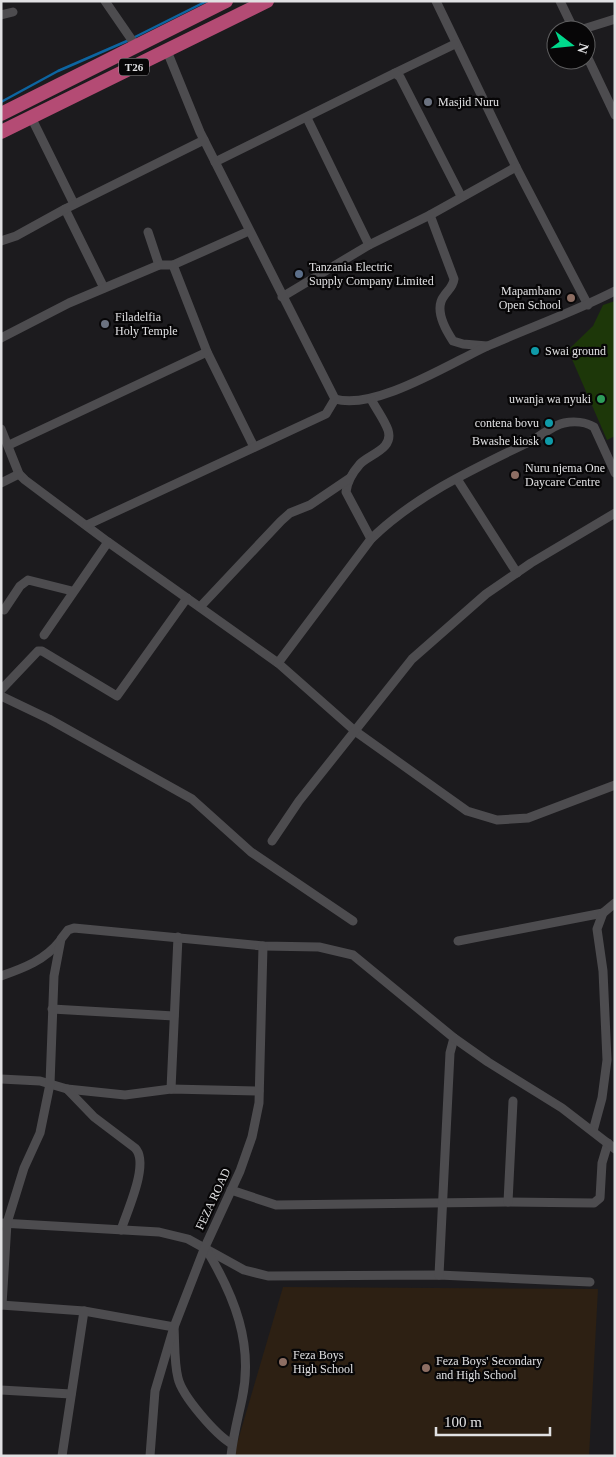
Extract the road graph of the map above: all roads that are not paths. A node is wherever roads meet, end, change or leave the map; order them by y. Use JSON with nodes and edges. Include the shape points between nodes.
{"nodes":[{"id":1,"x":105,"y":1,"type":"edge"},
{"id":2,"x":226,"y":1,"type":"edge"},
{"id":3,"x":266,"y":1,"type":"edge"},
{"id":4,"x":436,"y":1,"type":"edge"},
{"id":5,"x":560,"y":1,"type":"edge"},
{"id":6,"x":210,"y":5,"type":"edge"},
{"id":7,"x":13,"y":12,"type":"dead end"},
{"id":8,"x":1,"y":16,"type":"edge"},
{"id":9,"x":615,"y":19,"type":"edge"},
{"id":10,"x":569,"y":20,"type":"edge"},
{"id":11,"x":596,"y":25,"type":"edge"},
{"id":12,"x":455,"y":44,"type":"junction"},
{"id":13,"x":136,"y":46,"type":"junction"},
{"id":14,"x":167,"y":51,"type":"junction"},
{"id":15,"x":594,"y":70,"type":"edge"},
{"id":16,"x":395,"y":73,"type":"junction"},
{"id":17,"x":1,"y":114,"type":"edge"},
{"id":18,"x":615,"y":115,"type":"edge"},
{"id":19,"x":31,"y":117,"type":"junction"},
{"id":20,"x":307,"y":118,"type":"junction"},
{"id":21,"x":1,"y":132,"type":"edge"},
{"id":22,"x":204,"y":140,"type":"junction"},
{"id":23,"x":215,"y":162,"type":"junction"},
{"id":24,"x":516,"y":167,"type":"junction"},
{"id":25,"x":461,"y":196,"type":"junction"},
{"id":26,"x":74,"y":204,"type":"junction"},
{"id":27,"x":65,"y":209,"type":"junction"},
{"id":28,"x":430,"y":215,"type":"junction"},
{"id":29,"x":249,"y":231,"type":"junction"},
{"id":30,"x":148,"y":232,"type":"dead end"},
{"id":31,"x":1,"y":241,"type":"edge"},
{"id":32,"x":369,"y":245,"type":"junction"},
{"id":33,"x":159,"y":265,"type":"junction"},
{"id":34,"x":172,"y":265,"type":"junction"},
{"id":35,"x":104,"y":288,"type":"junction"},
{"id":36,"x":615,"y":291,"type":"edge"},
{"id":37,"x":282,"y":297,"type":"junction"},
{"id":38,"x":588,"y":305,"type":"junction"},
{"id":39,"x":1,"y":338,"type":"edge"},
{"id":40,"x":488,"y":346,"type":"junction"},
{"id":41,"x":207,"y":352,"type":"junction"},
{"id":42,"x":371,"y":398,"type":"junction"},
{"id":43,"x":334,"y":399,"type":"junction"},
{"id":44,"x":1,"y":429,"type":"edge"},
{"id":45,"x":9,"y":445,"type":"junction"},
{"id":46,"x":254,"y":447,"type":"junction"},
{"id":47,"x":615,"y":450,"type":"edge"},
{"id":48,"x":609,"y":461,"type":"junction"},
{"id":49,"x":615,"y":472,"type":"edge"},
{"id":50,"x":19,"y":474,"type":"junction"},
{"id":51,"x":350,"y":478,"type":"junction"},
{"id":52,"x":457,"y":479,"type":"junction"},
{"id":53,"x":1,"y":483,"type":"edge"},
{"id":54,"x":615,"y":513,"type":"edge"},
{"id":55,"x":87,"y":525,"type":"junction"},
{"id":56,"x":371,"y":539,"type":"junction"},
{"id":57,"x":108,"y":542,"type":"junction"},
{"id":58,"x":517,"y":572,"type":"junction"},
{"id":59,"x":72,"y":592,"type":"junction"},
{"id":60,"x":187,"y":598,"type":"junction"},
{"id":61,"x":200,"y":607,"type":"junction"},
{"id":62,"x":4,"y":610,"type":"dead end"},
{"id":63,"x":44,"y":635,"type":"dead end"},
{"id":64,"x":278,"y":663,"type":"junction"},
{"id":65,"x":1,"y":690,"type":"edge"},
{"id":66,"x":1,"y":696,"type":"edge"},
{"id":67,"x":355,"y":731,"type":"junction"},
{"id":68,"x":615,"y":785,"type":"edge"},
{"id":69,"x":272,"y":841,"type":"dead end"},
{"id":70,"x":615,"y":903,"type":"edge"},
{"id":71,"x":603,"y":913,"type":"junction"},
{"id":72,"x":352,"y":921,"type":"dead end"},
{"id":73,"x":178,"y":937,"type":"junction"},
{"id":74,"x":61,"y":939,"type":"junction"},
{"id":75,"x":458,"y":941,"type":"dead end"},
{"id":76,"x":263,"y":946,"type":"junction"},
{"id":77,"x":1,"y":976,"type":"edge"},
{"id":78,"x":52,"y":1009,"type":"junction"},
{"id":79,"x":174,"y":1016,"type":"junction"},
{"id":80,"x":454,"y":1038,"type":"junction"},
{"id":81,"x":1,"y":1079,"type":"edge"},
{"id":82,"x":50,"y":1084,"type":"junction"},
{"id":83,"x":67,"y":1089,"type":"junction"},
{"id":84,"x":171,"y":1089,"type":"junction"},
{"id":85,"x":259,"y":1091,"type":"junction"},
{"id":86,"x":513,"y":1101,"type":"dead end"},
{"id":87,"x":593,"y":1131,"type":"junction"},
{"id":88,"x":611,"y":1146,"type":"edge"},
{"id":89,"x":231,"y":1190,"type":"junction"},
{"id":90,"x":508,"y":1202,"type":"junction"},
{"id":91,"x":443,"y":1204,"type":"junction"},
{"id":92,"x":4,"y":1223,"type":"edge"},
{"id":93,"x":121,"y":1230,"type":"junction"},
{"id":94,"x":205,"y":1247,"type":"junction"},
{"id":95,"x":439,"y":1275,"type":"junction"},
{"id":96,"x":590,"y":1282,"type":"dead end"},
{"id":97,"x":1,"y":1305,"type":"edge"},
{"id":98,"x":84,"y":1311,"type":"junction"},
{"id":99,"x":174,"y":1327,"type":"junction"},
{"id":100,"x":1,"y":1390,"type":"edge"},
{"id":101,"x":71,"y":1394,"type":"junction"},
{"id":102,"x":232,"y":1444,"type":"junction"},
{"id":103,"x":62,"y":1456,"type":"edge"},
{"id":104,"x":150,"y":1456,"type":"edge"},
{"id":105,"x":231,"y":1456,"type":"edge"}],
"edges":[{"from":1,"to":13,"type":"street"},
{"from":2,"to":6,"type":"highway","number":"T26"},
{"from":3,"to":14,"type":"highway","number":"T26"},
{"from":4,"to":12,"type":"street"},
{"from":5,"to":10,"type":"street"},
{"from":6,"to":13,"type":"highway","number":"T26"},
{"from":7,"to":8,"type":"street"},
{"from":9,"to":11,"type":"street"},
{"from":12,"to":16,"type":"street"},
{"from":12,"to":24,"type":"street"},
{"from":13,"to":17,"type":"highway","number":"T26"},
{"from":14,"to":19,"type":"highway","number":"T26"},
{"from":14,"to":22,"type":"street"},
{"from":15,"to":18,"type":"street"},
{"from":16,"to":20,"type":"street"},
{"from":16,"to":25,"type":"street","via":[[400,77]]},
{"from":19,"to":21,"type":"highway","number":"T26"},
{"from":19,"to":26,"type":"street"},
{"from":20,"to":23,"type":"street"},
{"from":20,"to":32,"type":"street"},
{"from":22,"to":23,"type":"street"},
{"from":22,"to":26,"type":"street"},
{"from":23,"to":29,"type":"street"},
{"from":24,"to":25,"type":"street"},
{"from":24,"to":38,"type":"street"},
{"from":25,"to":28,"type":"street"},
{"from":26,"to":27,"type":"street"},
{"from":27,"to":31,"type":"street"},
{"from":27,"to":35,"type":"street"},
{"from":28,"to":32,"type":"street"},
{"from":28,"to":40,"type":"street","via":[[454,279],[454,284],[440,302],[441,317],[452,340]]},
{"from":29,"to":34,"type":"street"},
{"from":29,"to":37,"type":"street"},
{"from":30,"to":33,"type":"street"},
{"from":32,"to":37,"type":"street"},
{"from":33,"to":34,"type":"street"},
{"from":33,"to":35,"type":"street"},
{"from":34,"to":41,"type":"street"},
{"from":35,"to":39,"type":"street"},
{"from":36,"to":38,"type":"street"},
{"from":37,"to":43,"type":"street"},
{"from":38,"to":40,"type":"street"},
{"from":40,"to":42,"type":"street","via":[[442,371]]},
{"from":41,"to":45,"type":"street"},
{"from":41,"to":46,"type":"street"},
{"from":42,"to":43,"type":"street"},
{"from":42,"to":51,"type":"street","via":[[388,431],[388,442],[361,463]]},
{"from":43,"to":46,"type":"street","via":[[326,414]]},
{"from":44,"to":45,"type":"street"},
{"from":45,"to":50,"type":"street"},
{"from":46,"to":55,"type":"street"},
{"from":47,"to":48,"type":"street"},
{"from":48,"to":49,"type":"street"},
{"from":48,"to":52,"type":"street","via":[[594,427],[563,423]]},
{"from":50,"to":53,"type":"street"},
{"from":50,"to":55,"type":"street"},
{"from":51,"to":56,"type":"street","via":[[346,492]]},
{"from":51,"to":61,"type":"street","via":[[310,505],[290,513]]},
{"from":52,"to":56,"type":"street","via":[[414,503]]},
{"from":52,"to":58,"type":"street"},
{"from":54,"to":58,"type":"street"},
{"from":55,"to":57,"type":"street"},
{"from":56,"to":64,"type":"street"},
{"from":57,"to":59,"type":"street"},
{"from":57,"to":60,"type":"street"},
{"from":58,"to":67,"type":"street","via":[[458,616],[412,659]]},
{"from":59,"to":62,"type":"street","via":[[28,580]]},
{"from":59,"to":63,"type":"street"},
{"from":60,"to":61,"type":"street"},
{"from":60,"to":65,"type":"street","via":[[116,696],[42,651],[38,651]]},
{"from":61,"to":64,"type":"street"},
{"from":64,"to":67,"type":"street"},
{"from":66,"to":72,"type":"street","via":[[50,719],[192,798],[251,852]]},
{"from":67,"to":68,"type":"street","via":[[467,811],[497,820],[528,818]]},
{"from":67,"to":69,"type":"street","via":[[299,801]]},
{"from":70,"to":71,"type":"street"},
{"from":71,"to":75,"type":"street"},
{"from":71,"to":87,"type":"street","via":[[598,929],[608,1060]]},
{"from":73,"to":74,"type":"street","via":[[80,928],[68,930]]},
{"from":73,"to":76,"type":"street"},
{"from":73,"to":79,"type":"street"},
{"from":74,"to":77,"type":"street","via":[[51,952],[26,967]]},
{"from":74,"to":78,"type":"street"},
{"from":76,"to":80,"type":"street","via":[[319,947],[352,955]]},
{"from":76,"to":85,"type":"street","name":"FEZA ROAD"},
{"from":78,"to":79,"type":"street"},
{"from":78,"to":82,"type":"street"},
{"from":79,"to":84,"type":"street"},
{"from":80,"to":87,"type":"street"},
{"from":80,"to":91,"type":"street","via":[[450,1052]]},
{"from":81,"to":82,"type":"street"},
{"from":82,"to":83,"type":"street"},
{"from":82,"to":92,"type":"street","via":[[40,1133]]},
{"from":83,"to":84,"type":"street","via":[[125,1095]]},
{"from":83,"to":93,"type":"street","via":[[94,1117],[140,1155],[140,1174]]},
{"from":84,"to":85,"type":"street"},
{"from":85,"to":89,"type":"street","name":"FEZA ROAD","via":[[252,1137]]},
{"from":86,"to":90,"type":"street"},
{"from":87,"to":88,"type":"street"},
{"from":88,"to":90,"type":"street","via":[[602,1163],[597,1202]]},
{"from":89,"to":91,"type":"street","via":[[276,1205]]},
{"from":89,"to":94,"type":"street","name":"FEZA ROAD"},
{"from":90,"to":91,"type":"street"},
{"from":91,"to":95,"type":"street"},
{"from":92,"to":93,"type":"street"},
{"from":92,"to":97,"type":"street"},
{"from":93,"to":94,"type":"street","via":[[159,1232]]},
{"from":94,"to":95,"type":"street","via":[[244,1270],[268,1276]]},
{"from":94,"to":99,"type":"street","name":"FEZA ROAD"},
{"from":94,"to":102,"type":"street","via":[[225,1280],[245,1342],[245,1381]]},
{"from":95,"to":96,"type":"street"},
{"from":97,"to":98,"type":"street"},
{"from":98,"to":99,"type":"street"},
{"from":98,"to":101,"type":"street"},
{"from":99,"to":102,"type":"street","via":[[178,1380],[199,1412],[221,1437]]},
{"from":99,"to":104,"type":"street","name":"FEZA ROAD","via":[[155,1391]]},
{"from":100,"to":101,"type":"street"},
{"from":101,"to":103,"type":"street"},
{"from":102,"to":105,"type":"street"}]}
